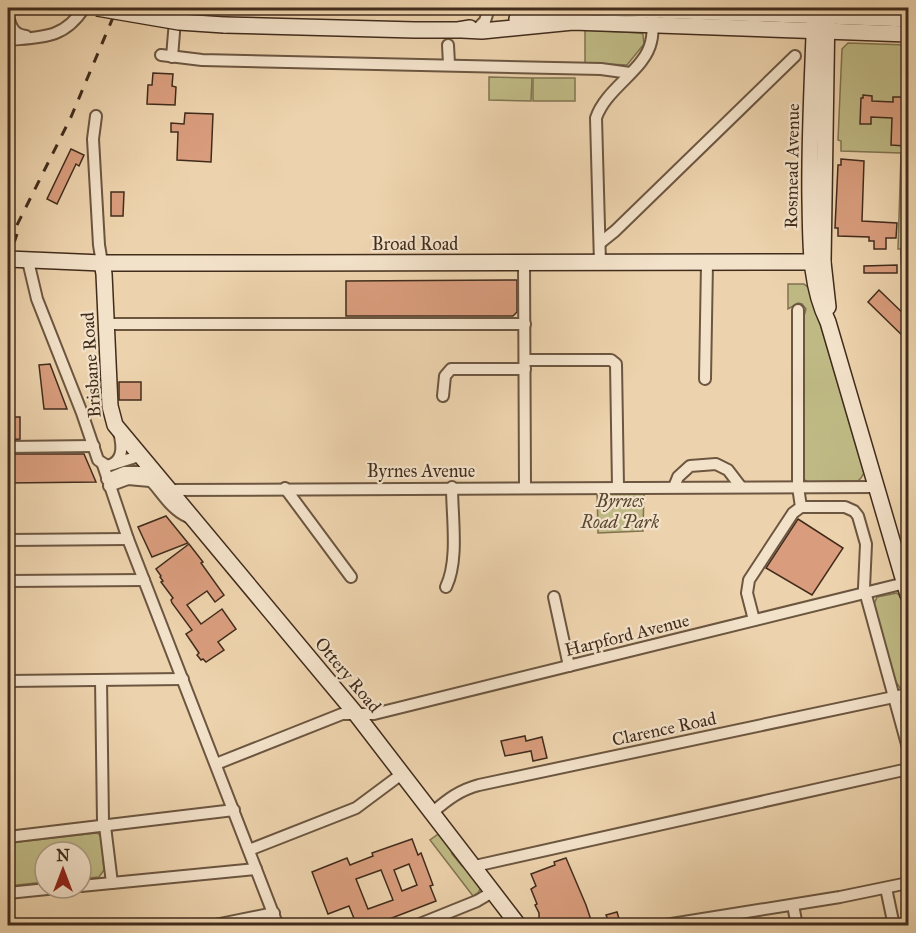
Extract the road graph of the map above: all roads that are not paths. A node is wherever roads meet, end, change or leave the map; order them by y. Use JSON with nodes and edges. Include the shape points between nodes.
{"nodes":[{"id":1,"x":11,"y":8,"type":"edge"},
{"id":2,"x":84,"y":8,"type":"edge"},
{"id":3,"x":97,"y":8,"type":"edge"},
{"id":4,"x":176,"y":8,"type":"edge"},
{"id":5,"x":489,"y":8,"type":"edge"},
{"id":6,"x":570,"y":8,"type":"edge"},
{"id":7,"x":597,"y":8,"type":"edge"},
{"id":8,"x":653,"y":9,"type":"edge"},
{"id":9,"x":721,"y":10,"type":"edge"},
{"id":10,"x":821,"y":18,"type":"edge"},
{"id":11,"x":909,"y":19,"type":"edge"},
{"id":12,"x":8,"y":22,"type":"edge"},
{"id":13,"x":498,"y":23,"type":"junction"},
{"id":14,"x":652,"y":25,"type":"junction"},
{"id":15,"x":480,"y":26,"type":"junction"},
{"id":16,"x":462,"y":30,"type":"junction"},
{"id":17,"x":909,"y":34,"type":"edge"},
{"id":18,"x":35,"y":37,"type":"junction"},
{"id":19,"x":8,"y":40,"type":"edge"},
{"id":20,"x":448,"y":45,"type":"dead end"},
{"id":21,"x":795,"y":56,"type":"dead end"},
{"id":22,"x":449,"y":64,"type":"junction"},
{"id":23,"x":630,"y":73,"type":"junction"},
{"id":24,"x":96,"y":116,"type":"dead end"},
{"id":25,"x":600,"y":243,"type":"junction"},
{"id":26,"x":8,"y":259,"type":"edge"},
{"id":27,"x":28,"y":261,"type":"junction"},
{"id":28,"x":707,"y":262,"type":"junction"},
{"id":29,"x":817,"y":262,"type":"junction"},
{"id":30,"x":102,"y":263,"type":"junction"},
{"id":31,"x":524,"y":263,"type":"junction"},
{"id":32,"x":600,"y":263,"type":"junction"},
{"id":33,"x":798,"y":310,"type":"dead end"},
{"id":34,"x":106,"y":324,"type":"junction"},
{"id":35,"x":525,"y":324,"type":"junction"},
{"id":36,"x":525,"y":364,"type":"junction"},
{"id":37,"x":705,"y":379,"type":"dead end"},
{"id":38,"x":443,"y":396,"type":"dead end"},
{"id":39,"x":118,"y":430,"type":"junction"},
{"id":40,"x":93,"y":446,"type":"junction"},
{"id":41,"x":8,"y":447,"type":"edge"},
{"id":42,"x":139,"y":456,"type":"junction"},
{"id":43,"x":108,"y":465,"type":"junction"},
{"id":44,"x":108,"y":482,"type":"junction"},
{"id":45,"x":452,"y":487,"type":"junction"},
{"id":46,"x":525,"y":487,"type":"junction"},
{"id":47,"x":618,"y":487,"type":"junction"},
{"id":48,"x":674,"y":487,"type":"junction"},
{"id":49,"x":741,"y":487,"type":"junction"},
{"id":50,"x":798,"y":487,"type":"junction"},
{"id":51,"x":877,"y":487,"type":"junction"},
{"id":52,"x":285,"y":488,"type":"junction"},
{"id":53,"x":168,"y":490,"type":"junction"},
{"id":54,"x":801,"y":507,"type":"junction"},
{"id":55,"x":192,"y":519,"type":"junction"},
{"id":56,"x":128,"y":539,"type":"junction"},
{"id":57,"x":8,"y":540,"type":"edge"},
{"id":58,"x":351,"y":577,"type":"dead end"},
{"id":59,"x":144,"y":580,"type":"junction"},
{"id":60,"x":8,"y":581,"type":"edge"},
{"id":61,"x":446,"y":587,"type":"dead end"},
{"id":62,"x":907,"y":589,"type":"edge"},
{"id":63,"x":866,"y":592,"type":"junction"},
{"id":64,"x":554,"y":597,"type":"dead end"},
{"id":65,"x":754,"y":620,"type":"junction"},
{"id":66,"x":569,"y":666,"type":"junction"},
{"id":67,"x":183,"y":679,"type":"junction"},
{"id":68,"x":101,"y":680,"type":"junction"},
{"id":69,"x":8,"y":681,"type":"edge"},
{"id":70,"x":909,"y":694,"type":"edge"},
{"id":71,"x":895,"y":697,"type":"junction"},
{"id":72,"x":356,"y":714,"type":"junction"},
{"id":73,"x":909,"y":748,"type":"edge"},
{"id":74,"x":216,"y":764,"type":"junction"},
{"id":75,"x":909,"y":769,"type":"edge"},
{"id":76,"x":403,"y":773,"type":"junction"},
{"id":77,"x":234,"y":810,"type":"junction"},
{"id":78,"x":433,"y":812,"type":"junction"},
{"id":79,"x":105,"y":826,"type":"junction"},
{"id":80,"x":8,"y":837,"type":"edge"},
{"id":81,"x":249,"y":850,"type":"junction"},
{"id":82,"x":475,"y":866,"type":"junction"},
{"id":83,"x":256,"y":869,"type":"junction"},
{"id":84,"x":112,"y":883,"type":"junction"},
{"id":85,"x":909,"y":883,"type":"edge"},
{"id":86,"x":93,"y":885,"type":"edge"},
{"id":87,"x":886,"y":888,"type":"junction"},
{"id":88,"x":33,"y":890,"type":"edge"},
{"id":89,"x":494,"y":891,"type":"junction"},
{"id":90,"x":8,"y":893,"type":"edge"},
{"id":91,"x":793,"y":905,"type":"junction"},
{"id":92,"x":273,"y":913,"type":"junction"},
{"id":93,"x":698,"y":922,"type":"edge"},
{"id":94,"x":210,"y":926,"type":"edge"},
{"id":95,"x":278,"y":926,"type":"edge"},
{"id":96,"x":415,"y":926,"type":"edge"},
{"id":97,"x":519,"y":926,"type":"edge"},
{"id":98,"x":659,"y":926,"type":"edge"},
{"id":99,"x":797,"y":926,"type":"edge"},
{"id":100,"x":894,"y":926,"type":"edge"}],
"edges":[{"from":1,"to":12,"type":"street"},
{"from":2,"to":18,"type":"street","via":[[67,28]]},
{"from":3,"to":16,"type":"main road","bridge":true,"via":[[224,26]]},
{"from":4,"to":22,"type":"street","via":[[166,56]]},
{"from":5,"to":13,"type":"street"},
{"from":5,"to":15,"type":"street"},
{"from":6,"to":13,"type":"main road"},
{"from":7,"to":8,"type":"main road"},
{"from":8,"to":9,"type":"main road"},
{"from":8,"to":14,"type":"street"},
{"from":9,"to":10,"type":"main road"},
{"from":10,"to":11,"type":"main road"},
{"from":10,"to":14,"type":"main road"},
{"from":10,"to":17,"type":"main road"},
{"from":10,"to":29,"type":"main road","name":"Rosmead Avenue","via":[[810,178]]},
{"from":12,"to":18,"type":"street","via":[[16,33]]},
{"from":13,"to":15,"type":"main road"},
{"from":14,"to":16,"type":"main road","via":[[573,22]]},
{"from":14,"to":23,"type":"street","via":[[647,52]]},
{"from":15,"to":16,"type":"main road"},
{"from":18,"to":19,"type":"street"},
{"from":20,"to":22,"type":"street"},
{"from":21,"to":25,"type":"street"},
{"from":22,"to":23,"type":"street"},
{"from":23,"to":25,"type":"street","via":[[605,100],[596,118]]},
{"from":24,"to":30,"type":"street","via":[[93,139]]},
{"from":25,"to":32,"type":"street"},
{"from":26,"to":27,"type":"main road","name":"Broad Road"},
{"from":27,"to":30,"type":"main road","name":"Broad Road"},
{"from":27,"to":40,"type":"street","via":[[37,299]]},
{"from":28,"to":29,"type":"main road","name":"Broad Road"},
{"from":28,"to":32,"type":"main road","name":"Broad Road"},
{"from":28,"to":37,"type":"street"},
{"from":29,"to":51,"type":"main road","name":"Rosmead Avenue","via":[[819,303]]},
{"from":30,"to":31,"type":"main road","name":"Broad Road"},
{"from":30,"to":34,"type":"main road","name":"Brisbane Road"},
{"from":31,"to":32,"type":"main road","name":"Broad Road"},
{"from":31,"to":35,"type":"street"},
{"from":33,"to":50,"type":"street"},
{"from":34,"to":35,"type":"street"},
{"from":34,"to":39,"type":"main road","name":"Brisbane Road","via":[[111,413]]},
{"from":35,"to":36,"type":"street"},
{"from":36,"to":38,"type":"street","via":[[451,369],[445,376]]},
{"from":36,"to":46,"type":"street"},
{"from":36,"to":47,"type":"street","via":[[611,360],[616,364]]},
{"from":39,"to":42,"type":"main road","name":"Brisbane Road"},
{"from":39,"to":43,"type":"street","via":[[120,455],[118,461]]},
{"from":40,"to":41,"type":"street"},
{"from":40,"to":43,"type":"street","via":[[98,460]]},
{"from":42,"to":43,"type":"street"},
{"from":42,"to":53,"type":"main road","name":"Ottery Road"},
{"from":43,"to":44,"type":"street"},
{"from":44,"to":55,"type":"street","via":[[124,472],[144,474],[178,512]]},
{"from":44,"to":56,"type":"street"},
{"from":45,"to":46,"type":"street","name":"Byrnes Avenue"},
{"from":45,"to":52,"type":"street","name":"Byrnes Avenue"},
{"from":45,"to":61,"type":"street","via":[[453,558]]},
{"from":46,"to":47,"type":"street","name":"Byrnes Avenue"},
{"from":47,"to":48,"type":"street","name":"Byrnes Avenue"},
{"from":48,"to":49,"type":"street","name":"Byrnes Avenue"},
{"from":48,"to":49,"type":"street","via":[[690,466],[707,464],[724,466]]},
{"from":49,"to":50,"type":"street","name":"Byrnes Avenue"},
{"from":50,"to":51,"type":"street","name":"Byrnes Avenue"},
{"from":50,"to":54,"type":"street"},
{"from":51,"to":62,"type":"main road","name":"Rosmead Avenue"},
{"from":52,"to":53,"type":"street","name":"Byrnes Avenue"},
{"from":52,"to":58,"type":"street"},
{"from":53,"to":55,"type":"main road","name":"Ottery Road"},
{"from":54,"to":63,"type":"street","via":[[845,507],[857,513],[866,543]]},
{"from":54,"to":65,"type":"street","via":[[749,579],[747,593]]},
{"from":55,"to":72,"type":"main road","name":"Ottery Road"},
{"from":56,"to":57,"type":"street"},
{"from":56,"to":59,"type":"street"},
{"from":59,"to":60,"type":"street"},
{"from":59,"to":67,"type":"street"},
{"from":62,"to":63,"type":"street","name":"Harpford Avenue"},
{"from":63,"to":65,"type":"street","name":"Harpford Avenue"},
{"from":63,"to":71,"type":"street"},
{"from":64,"to":66,"type":"street"},
{"from":65,"to":66,"type":"street","name":"Harpford Avenue"},
{"from":66,"to":72,"type":"street","name":"Harpford Avenue","via":[[374,714]]},
{"from":67,"to":68,"type":"street"},
{"from":67,"to":74,"type":"street"},
{"from":68,"to":69,"type":"street"},
{"from":68,"to":79,"type":"street"},
{"from":70,"to":71,"type":"street","name":"Clarence Road"},
{"from":71,"to":73,"type":"street"},
{"from":71,"to":78,"type":"street","name":"Clarence Road","via":[[479,785],[454,794]]},
{"from":72,"to":74,"type":"street","name":"Harpford Avenue","via":[[342,714]]},
{"from":72,"to":76,"type":"main road","name":"Ottery Road"},
{"from":74,"to":77,"type":"street"},
{"from":75,"to":82,"type":"street"},
{"from":76,"to":78,"type":"main road","name":"Ottery Road"},
{"from":76,"to":81,"type":"street","via":[[356,808]]},
{"from":77,"to":79,"type":"street"},
{"from":77,"to":81,"type":"street"},
{"from":78,"to":82,"type":"main road","name":"Ottery Road"},
{"from":79,"to":80,"type":"street"},
{"from":79,"to":84,"type":"street"},
{"from":81,"to":83,"type":"street"},
{"from":82,"to":89,"type":"main road","name":"Ottery Road"},
{"from":83,"to":84,"type":"street"},
{"from":83,"to":92,"type":"street"},
{"from":84,"to":86,"type":"street"},
{"from":85,"to":87,"type":"street"},
{"from":87,"to":91,"type":"street"},
{"from":87,"to":100,"type":"street"},
{"from":88,"to":90,"type":"street"},
{"from":89,"to":96,"type":"street"},
{"from":89,"to":97,"type":"main road","name":"Ottery Road"},
{"from":91,"to":93,"type":"street"},
{"from":91,"to":99,"type":"street"},
{"from":92,"to":94,"type":"street"},
{"from":92,"to":95,"type":"street"},
{"from":93,"to":98,"type":"street"}]}
